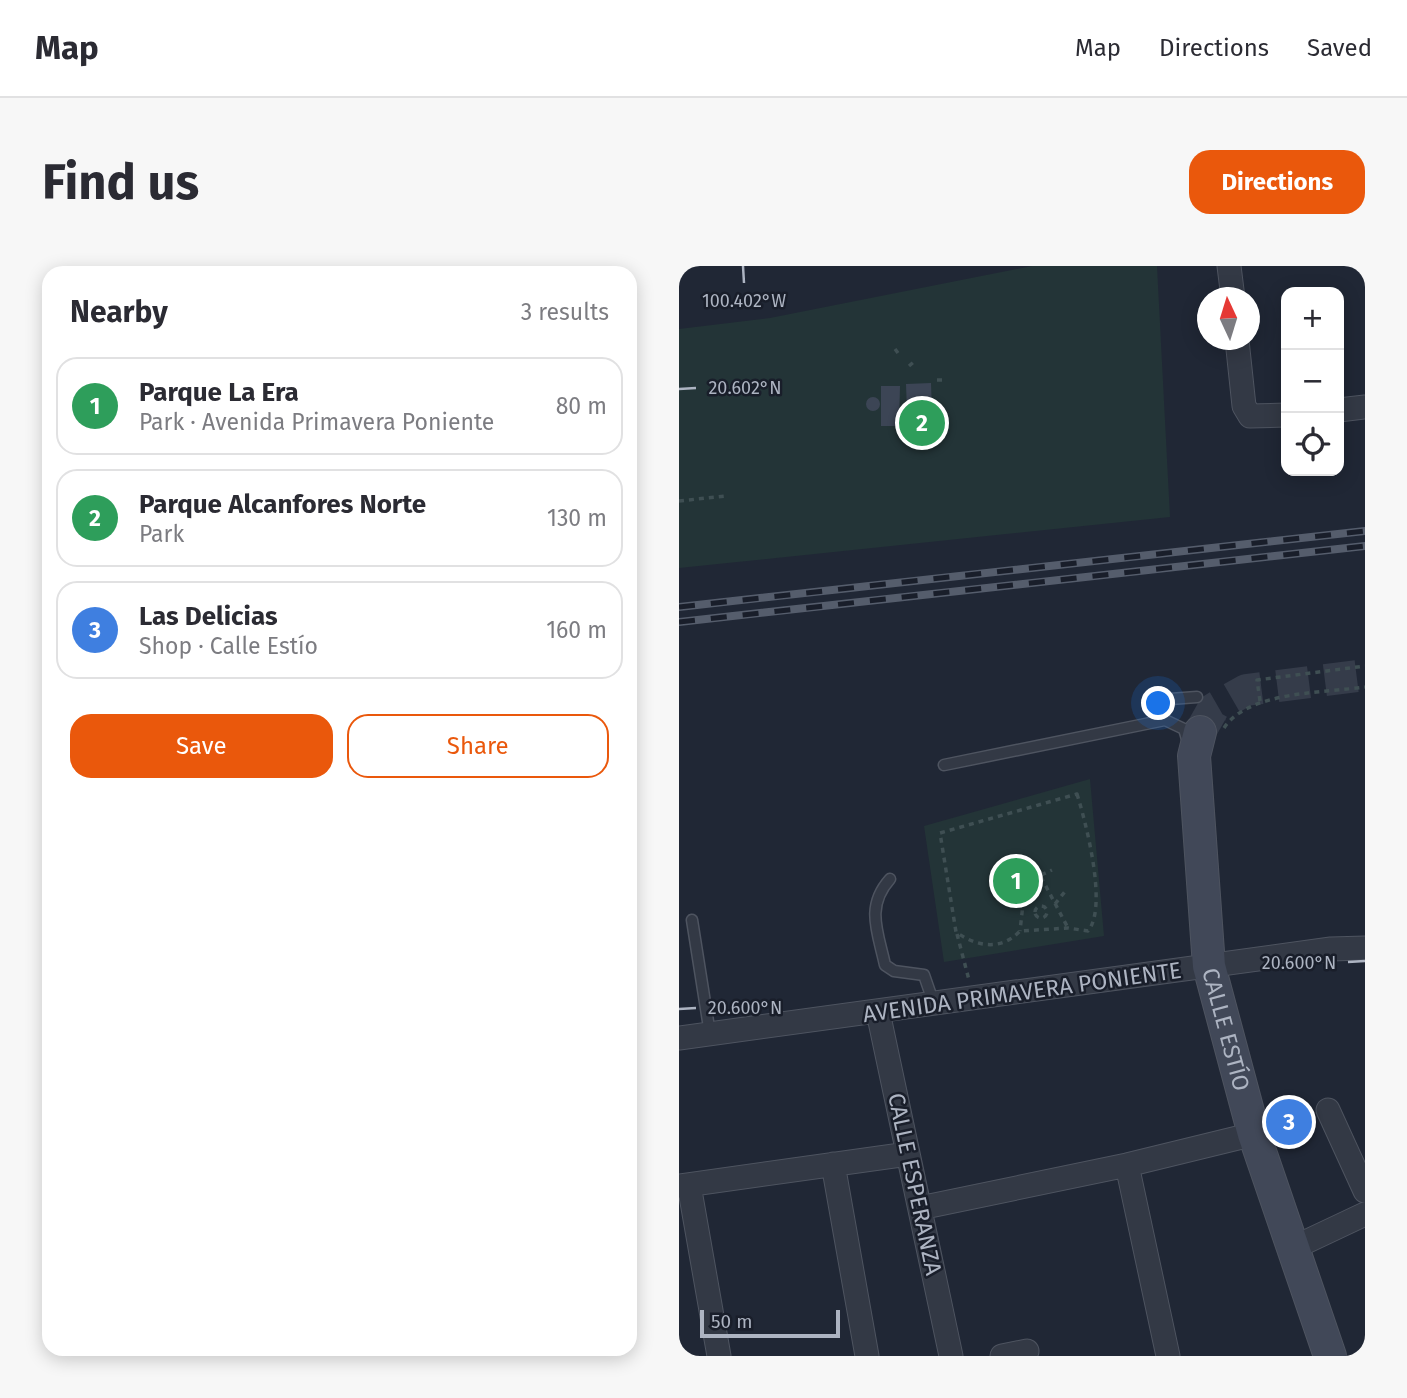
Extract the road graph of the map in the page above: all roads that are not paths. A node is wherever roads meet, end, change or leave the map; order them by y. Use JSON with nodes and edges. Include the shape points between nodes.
{"nodes":[{"id":1,"x":1229,"y":266,"type":"edge"},
{"id":2,"x":1232,"y":287,"type":"edge"},
{"id":3,"x":1238,"y":350,"type":"edge"},
{"id":4,"x":1365,"y":407,"type":"edge"},
{"id":5,"x":1344,"y":409,"type":"edge"},
{"id":6,"x":1281,"y":415,"type":"edge"},
{"id":7,"x":1197,"y":697,"type":"dead end"},
{"id":8,"x":1157,"y":700,"type":"dead end"},
{"id":9,"x":1205,"y":740,"type":"joint"},
{"id":10,"x":944,"y":765,"type":"dead end"},
{"id":11,"x":890,"y":879,"type":"dead end"},
{"id":12,"x":692,"y":920,"type":"dead end"},
{"id":13,"x":1365,"y":948,"type":"edge"},
{"id":14,"x":1209,"y":966,"type":"junction"},
{"id":15,"x":934,"y":1004,"type":"junction"},
{"id":16,"x":878,"y":1012,"type":"junction"},
{"id":17,"x":710,"y":1034,"type":"junction"},
{"id":18,"x":679,"y":1038,"type":"edge"},
{"id":19,"x":1328,"y":1110,"type":"dead end"},
{"id":20,"x":1254,"y":1134,"type":"junction"},
{"id":21,"x":908,"y":1154,"type":"junction"},
{"id":22,"x":833,"y":1164,"type":"junction"},
{"id":23,"x":1127,"y":1165,"type":"junction"},
{"id":24,"x":684,"y":1185,"type":"edge"},
{"id":25,"x":1365,"y":1191,"type":"edge"},
{"id":26,"x":920,"y":1208,"type":"junction"},
{"id":27,"x":1365,"y":1214,"type":"edge"},
{"id":28,"x":1293,"y":1248,"type":"junction"},
{"id":29,"x":1027,"y":1351,"type":"dead end"},
{"id":30,"x":719,"y":1356,"type":"edge"},
{"id":31,"x":867,"y":1356,"type":"edge"},
{"id":32,"x":951,"y":1356,"type":"edge"},
{"id":33,"x":1002,"y":1356,"type":"edge"},
{"id":34,"x":1168,"y":1356,"type":"edge"},
{"id":35,"x":1330,"y":1356,"type":"edge"}],
"edges":[{"from":1,"to":2,"type":"street"},
{"from":3,"to":6,"type":"street","via":[[1244,406],[1250,416]]},
{"from":4,"to":5,"type":"street"},
{"from":7,"to":8,"type":"lane"},
{"from":9,"to":10,"type":"lane","via":[[1165,720]]},
{"from":9,"to":14,"type":"main road","name":"CALLE ESTÍO"},
{"from":11,"to":15,"type":"lane","via":[[877,893],[874,915],[885,965],[894,971],[924,975]]},
{"from":12,"to":17,"type":"lane"},
{"from":13,"to":14,"type":"street","name":"AVENIDA PRIMAVERA PONIENTE"},
{"from":14,"to":15,"type":"street","name":"AVENIDA PRIMAVERA PONIENTE"},
{"from":14,"to":20,"type":"main road","name":"CALLE ESTÍO"},
{"from":15,"to":16,"type":"street","name":"AVENIDA PRIMAVERA PONIENTE"},
{"from":16,"to":17,"type":"street","name":"AVENIDA PRIMAVERA PONIENTE"},
{"from":16,"to":21,"type":"street","name":"CALLE ESPERANZA"},
{"from":17,"to":18,"type":"street","name":"AVENIDA PRIMAVERA PONIENTE"},
{"from":19,"to":25,"type":"street"},
{"from":20,"to":23,"type":"street"},
{"from":20,"to":28,"type":"main road","name":"CALLE ESTÍO"},
{"from":21,"to":22,"type":"street"},
{"from":21,"to":26,"type":"street","name":"CALLE ESPERANZA"},
{"from":22,"to":24,"type":"street"},
{"from":22,"to":31,"type":"street"},
{"from":23,"to":26,"type":"street"},
{"from":23,"to":34,"type":"street"},
{"from":24,"to":30,"type":"street"},
{"from":26,"to":32,"type":"street","name":"CALLE ESPERANZA"},
{"from":27,"to":28,"type":"street"},
{"from":28,"to":35,"type":"main road","name":"CALLE ESTÍO"},
{"from":29,"to":33,"type":"street"}]}
